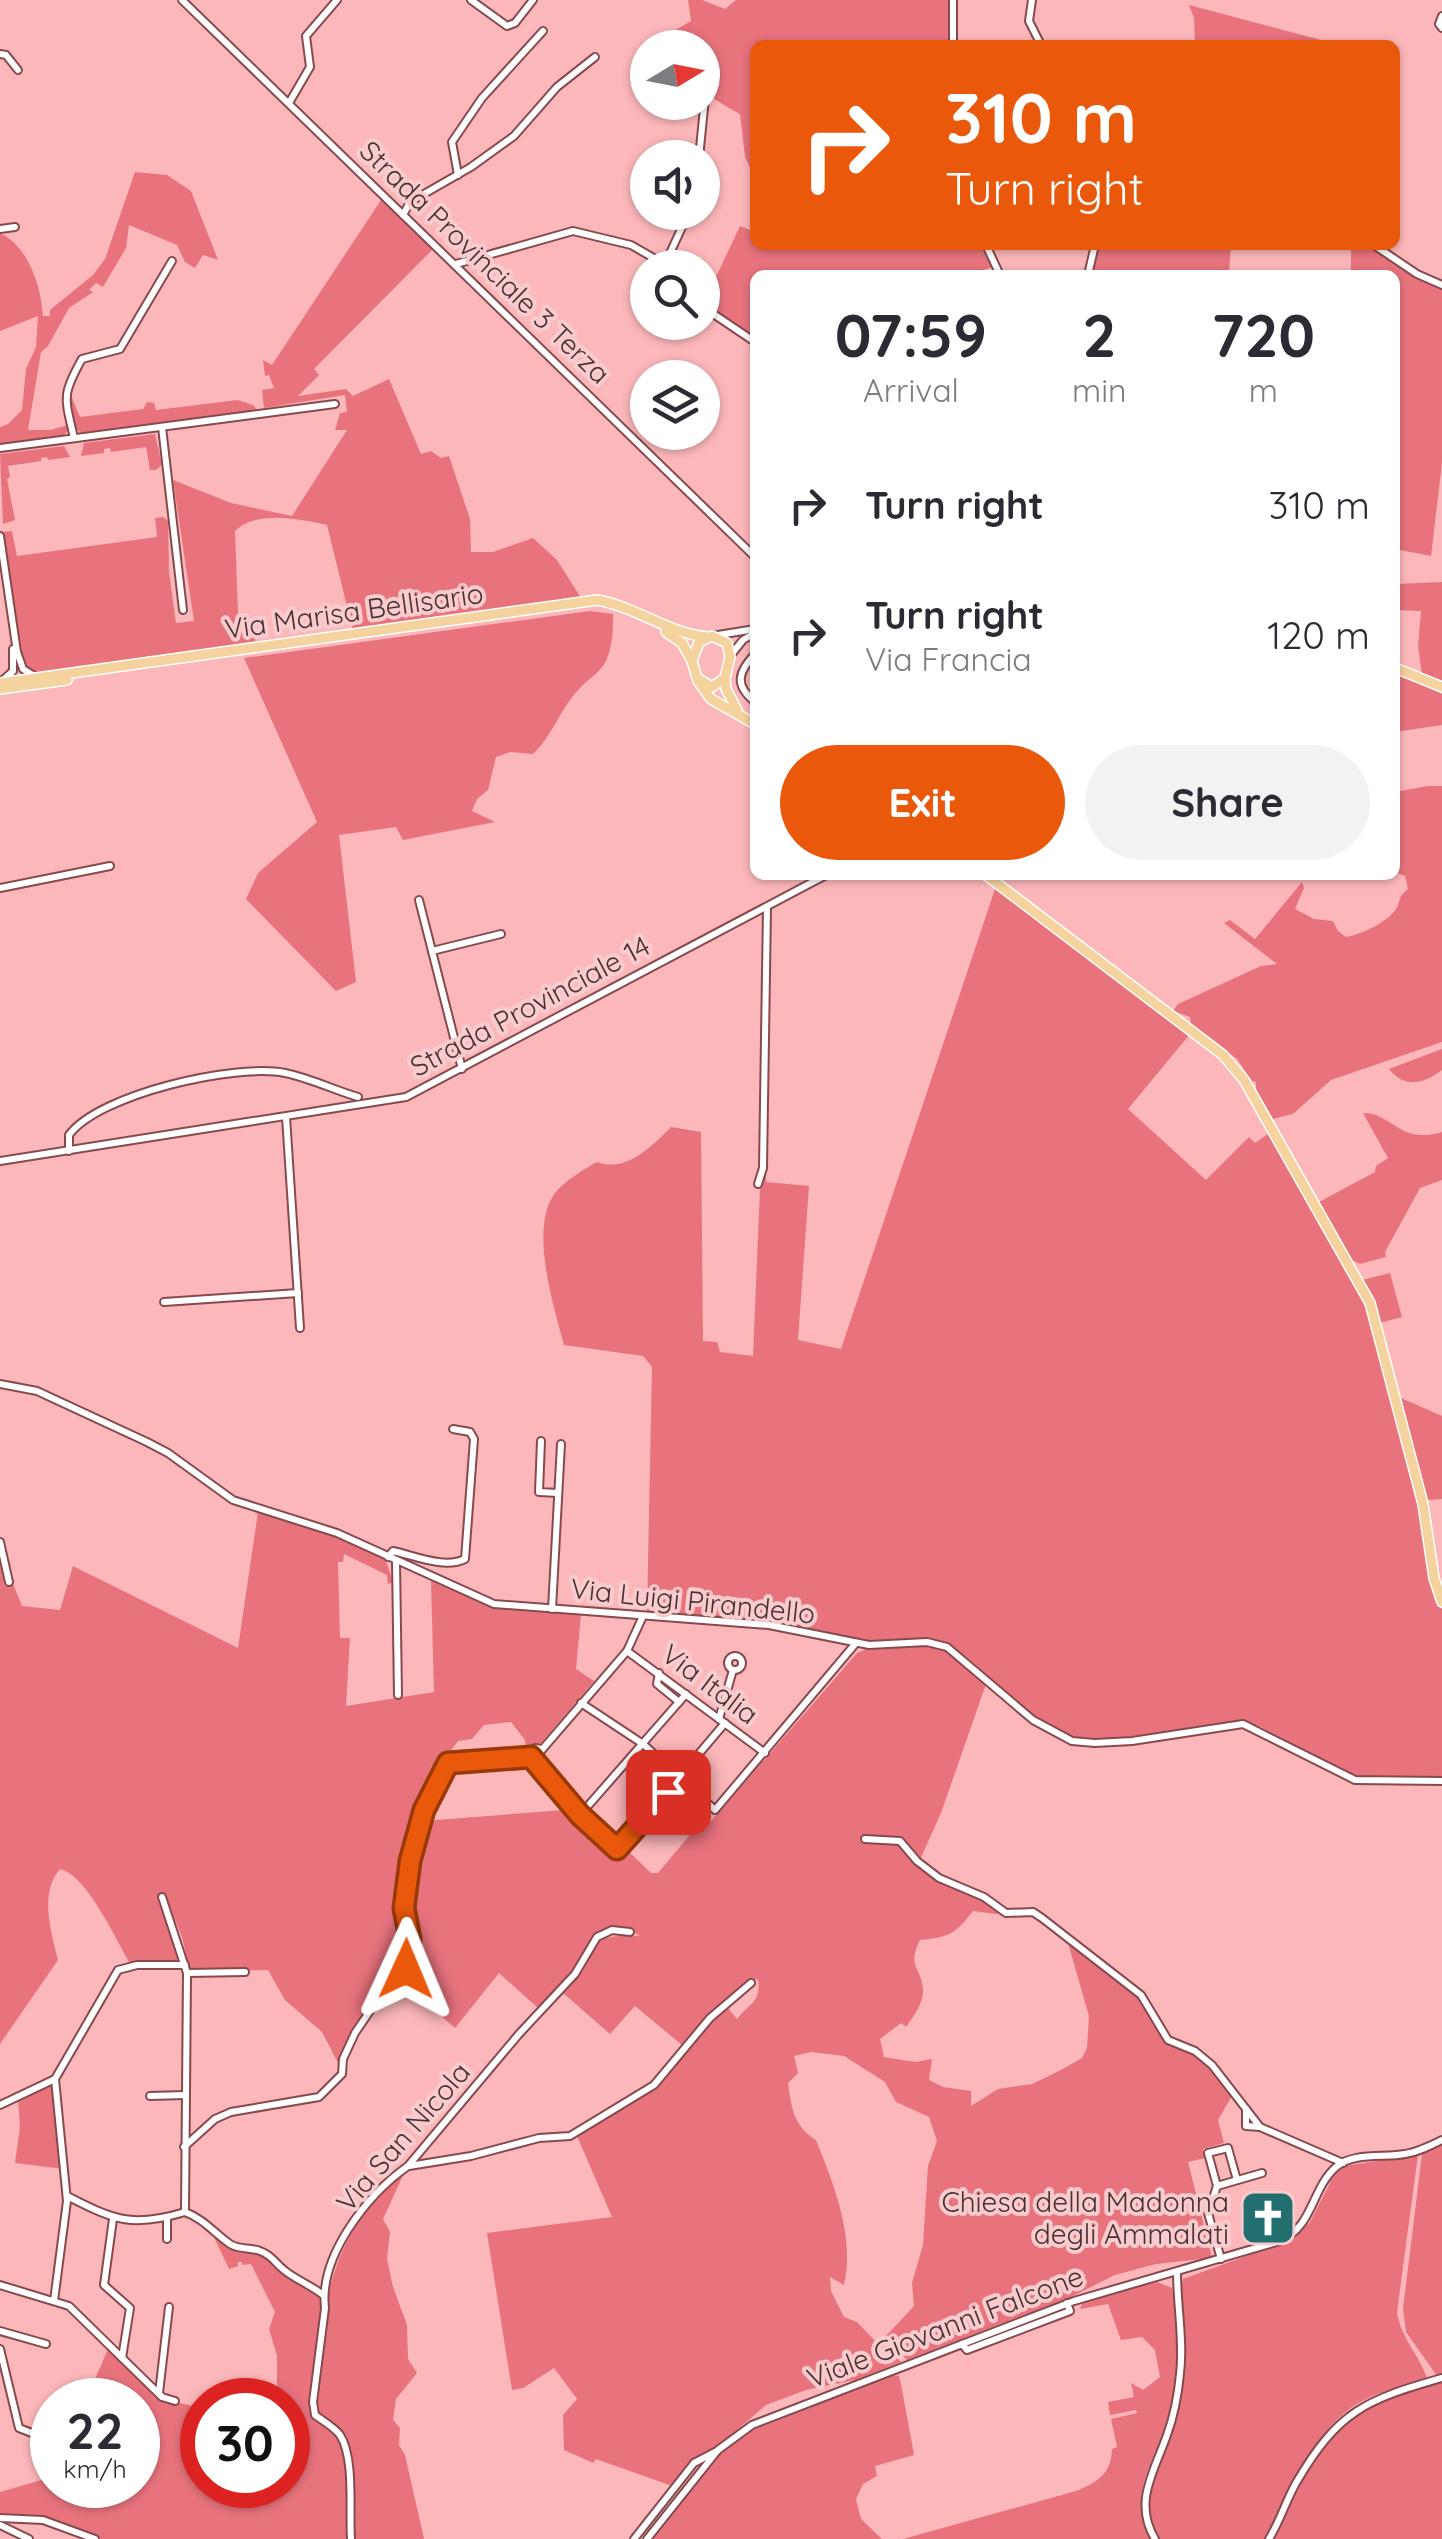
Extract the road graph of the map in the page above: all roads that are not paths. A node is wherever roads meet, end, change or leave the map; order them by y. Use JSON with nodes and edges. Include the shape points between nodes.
{"nodes":[{"id":1,"x":182,"y":0,"type":"edge"},
{"id":2,"x":337,"y":0,"type":"edge"},
{"id":3,"x":471,"y":0,"type":"edge"},
{"id":4,"x":533,"y":0,"type":"edge"},
{"id":5,"x":954,"y":0,"type":"edge"},
{"id":6,"x":1032,"y":0,"type":"edge"},
{"id":7,"x":1442,"y":16,"type":"edge"},
{"id":8,"x":1442,"y":28,"type":"edge"},
{"id":9,"x":543,"y":32,"type":"dead end"},
{"id":10,"x":953,"y":40,"type":"edge"},
{"id":11,"x":1040,"y":40,"type":"edge"},
{"id":12,"x":0,"y":54,"type":"edge"},
{"id":13,"x":595,"y":57,"type":"dead end"},
{"id":14,"x":18,"y":70,"type":"dead end"},
{"id":15,"x":288,"y":102,"type":"junction"},
{"id":16,"x":458,"y":175,"type":"junction"},
{"id":17,"x":403,"y":215,"type":"junction"},
{"id":18,"x":14,"y":227,"type":"dead end"},
{"id":19,"x":0,"y":229,"type":"edge"},
{"id":20,"x":641,"y":250,"type":"edge"},
{"id":21,"x":1381,"y":250,"type":"edge"},
{"id":22,"x":172,"y":261,"type":"dead end"},
{"id":23,"x":454,"y":264,"type":"junction"},
{"id":24,"x":1441,"y":283,"type":"edge"},
{"id":25,"x":720,"y":318,"type":"edge"},
{"id":26,"x":750,"y":339,"type":"edge"},
{"id":27,"x":334,"y":404,"type":"dead end"},
{"id":28,"x":162,"y":426,"type":"junction"},
{"id":29,"x":74,"y":438,"type":"junction"},
{"id":30,"x":0,"y":448,"type":"edge"},
{"id":31,"x":0,"y":536,"type":"edge"},
{"id":32,"x":750,"y":552,"type":"edge"},
{"id":33,"x":183,"y":610,"type":"dead end"},
{"id":34,"x":13,"y":632,"type":"junction"},
{"id":35,"x":750,"y":632,"type":"edge"},
{"id":36,"x":750,"y":635,"type":"edge"},
{"id":37,"x":710,"y":636,"type":"junction"},
{"id":38,"x":730,"y":657,"type":"junction"},
{"id":39,"x":750,"y":659,"type":"edge"},
{"id":40,"x":692,"y":661,"type":"junction"},
{"id":41,"x":1400,"y":670,"type":"edge"},
{"id":42,"x":37,"y":678,"type":"junction"},
{"id":43,"x":697,"y":678,"type":"junction"},
{"id":44,"x":725,"y":678,"type":"junction"},
{"id":45,"x":0,"y":684,"type":"edge"},
{"id":46,"x":1442,"y":687,"type":"edge"},
{"id":47,"x":750,"y":697,"type":"edge"},
{"id":48,"x":750,"y":720,"type":"edge"},
{"id":49,"x":750,"y":720,"type":"edge"},
{"id":50,"x":110,"y":866,"type":"dead end"},
{"id":51,"x":817,"y":880,"type":"edge"},
{"id":52,"x":993,"y":880,"type":"edge"},
{"id":53,"x":0,"y":888,"type":"edge"},
{"id":54,"x":420,"y":900,"type":"dead end"},
{"id":55,"x":767,"y":907,"type":"junction"},
{"id":56,"x":501,"y":934,"type":"dead end"},
{"id":57,"x":432,"y":952,"type":"junction"},
{"id":58,"x":462,"y":1069,"type":"junction"},
{"id":59,"x":358,"y":1097,"type":"dead end"},
{"id":60,"x":286,"y":1118,"type":"junction"},
{"id":61,"x":69,"y":1151,"type":"junction"},
{"id":62,"x":0,"y":1161,"type":"edge"},
{"id":63,"x":758,"y":1184,"type":"dead end"},
{"id":64,"x":298,"y":1293,"type":"junction"},
{"id":65,"x":164,"y":1302,"type":"dead end"},
{"id":66,"x":300,"y":1328,"type":"dead end"},
{"id":67,"x":0,"y":1384,"type":"edge"},
{"id":68,"x":453,"y":1429,"type":"dead end"},
{"id":69,"x":541,"y":1440,"type":"dead end"},
{"id":70,"x":561,"y":1444,"type":"dead end"},
{"id":71,"x":558,"y":1493,"type":"junction"},
{"id":72,"x":0,"y":1542,"type":"edge"},
{"id":73,"x":392,"y":1559,"type":"junction"},
{"id":74,"x":8,"y":1582,"type":"dead end"},
{"id":75,"x":1442,"y":1602,"type":"edge"},
{"id":76,"x":552,"y":1609,"type":"junction"},
{"id":77,"x":643,"y":1616,"type":"junction"},
{"id":78,"x":635,"y":1638,"type":"junction"},
{"id":79,"x":856,"y":1643,"type":"junction"},
{"id":80,"x":627,"y":1652,"type":"junction"},
{"id":81,"x":644,"y":1663,"type":"junction"},
{"id":82,"x":734,"y":1670,"type":"dead end"},
{"id":83,"x":659,"y":1673,"type":"junction"},
{"id":84,"x":686,"y":1694,"type":"junction"},
{"id":85,"x":398,"y":1695,"type":"dead end"},
{"id":86,"x":679,"y":1702,"type":"junction"},
{"id":87,"x":580,"y":1703,"type":"junction"},
{"id":88,"x":722,"y":1721,"type":"junction"},
{"id":89,"x":644,"y":1744,"type":"junction"},
{"id":90,"x":765,"y":1752,"type":"junction"},
{"id":91,"x":531,"y":1756,"type":"junction"},
{"id":92,"x":680,"y":1776,"type":"junction"},
{"id":93,"x":1442,"y":1781,"type":"edge"},
{"id":94,"x":668,"y":1792,"type":"dead end"},
{"id":95,"x":580,"y":1815,"type":"junction"},
{"id":96,"x":865,"y":1839,"type":"dead end"},
{"id":97,"x":162,"y":1897,"type":"dead end"},
{"id":98,"x":630,"y":1932,"type":"dead end"},
{"id":99,"x":186,"y":1969,"type":"junction"},
{"id":100,"x":245,"y":1972,"type":"dead end"},
{"id":101,"x":752,"y":1983,"type":"dead end"},
{"id":102,"x":55,"y":2079,"type":"junction"},
{"id":103,"x":185,"y":2095,"type":"junction"},
{"id":104,"x":150,"y":2096,"type":"dead end"},
{"id":105,"x":0,"y":2105,"type":"edge"},
{"id":106,"x":1442,"y":2140,"type":"edge"},
{"id":107,"x":184,"y":2147,"type":"junction"},
{"id":108,"x":1342,"y":2163,"type":"junction"},
{"id":109,"x":408,"y":2166,"type":"junction"},
{"id":110,"x":1262,"y":2173,"type":"dead end"},
{"id":111,"x":1237,"y":2180,"type":"junction"},
{"id":112,"x":1216,"y":2186,"type":"junction"},
{"id":113,"x":66,"y":2196,"type":"junction"},
{"id":114,"x":185,"y":2212,"type":"junction"},
{"id":115,"x":166,"y":2218,"type":"junction"},
{"id":116,"x":113,"y":2219,"type":"junction"},
{"id":117,"x":166,"y":2239,"type":"dead end"},
{"id":118,"x":1220,"y":2260,"type":"junction"},
{"id":119,"x":1177,"y":2272,"type":"junction"},
{"id":120,"x":1160,"y":2277,"type":"junction"},
{"id":121,"x":0,"y":2285,"type":"edge"},
{"id":122,"x":1177,"y":2290,"type":"junction"},
{"id":123,"x":324,"y":2295,"type":"junction"},
{"id":124,"x":54,"y":2301,"type":"junction"},
{"id":125,"x":169,"y":2307,"type":"dead end"},
{"id":126,"x":0,"y":2331,"type":"edge"},
{"id":127,"x":46,"y":2344,"type":"dead end"},
{"id":128,"x":0,"y":2349,"type":"edge"},
{"id":129,"x":122,"y":2358,"type":"junction"},
{"id":130,"x":142,"y":2378,"type":"edge"},
{"id":131,"x":160,"y":2378,"type":"edge"},
{"id":132,"x":1442,"y":2378,"type":"edge"},
{"id":133,"x":160,"y":2395,"type":"edge"},
{"id":134,"x":175,"y":2401,"type":"dead end"},
{"id":135,"x":30,"y":2432,"type":"edge"},
{"id":136,"x":718,"y":2450,"type":"junction"},
{"id":137,"x":0,"y":2518,"type":"edge"},
{"id":138,"x":0,"y":2526,"type":"edge"},
{"id":139,"x":29,"y":2539,"type":"edge"},
{"id":140,"x":94,"y":2539,"type":"edge"},
{"id":141,"x":351,"y":2539,"type":"edge"},
{"id":142,"x":634,"y":2539,"type":"edge"},
{"id":143,"x":647,"y":2539,"type":"edge"},
{"id":144,"x":1154,"y":2539,"type":"edge"},
{"id":145,"x":1269,"y":2539,"type":"edge"}],
"edges":[{"from":1,"to":15,"type":"street","name":"Strada Provinciale 3 Terza"},
{"from":2,"to":15,"type":"street","via":[[306,36],[310,66]]},
{"from":3,"to":4,"type":"street","via":[[508,26]]},
{"from":5,"to":10,"type":"street"},
{"from":6,"to":11,"type":"street","via":[[1030,21]]},
{"from":7,"to":8,"type":"street"},
{"from":9,"to":16,"type":"street","via":[[452,142]]},
{"from":12,"to":14,"type":"street"},
{"from":13,"to":16,"type":"street","via":[[557,87],[514,136]]},
{"from":15,"to":17,"type":"street","name":"Strada Provinciale 3 Terza"},
{"from":16,"to":17,"type":"street","via":[[414,200]]},
{"from":17,"to":23,"type":"street","name":"Strada Provinciale 3 Terza"},
{"from":18,"to":19,"type":"street"},
{"from":20,"to":23,"type":"street","via":[[573,231]]},
{"from":21,"to":24,"type":"street"},
{"from":22,"to":29,"type":"street","via":[[120,348],[82,359],[66,386]]},
{"from":23,"to":32,"type":"street","name":"Strada Provinciale 3 Terza"},
{"from":25,"to":26,"type":"street"},
{"from":27,"to":28,"type":"street"},
{"from":28,"to":29,"type":"street"},
{"from":28,"to":33,"type":"street"},
{"from":29,"to":30,"type":"street"},
{"from":31,"to":34,"type":"street"},
{"from":34,"to":42,"type":"street","via":[[20,665]]},
{"from":34,"to":45,"type":"street","via":[[13,671]]},
{"from":35,"to":37,"type":"street"},
{"from":36,"to":38,"type":"street"},
{"from":37,"to":38,"type":"main road","via":[[728,643]]},
{"from":37,"to":40,"type":"main road","via":[[699,642]]},
{"from":37,"to":42,"type":"main road","name":"Via Marisa Bellisario","via":[[676,632],[635,609],[597,600]]},
{"from":38,"to":44,"type":"main road"},
{"from":39,"to":47,"type":"street","via":[[739,677]]},
{"from":40,"to":43,"type":"main road"},
{"from":40,"to":45,"type":"main road","name":"Via Marisa Bellisario","via":[[674,636],[597,605]]},
{"from":41,"to":46,"type":"main road"},
{"from":42,"to":45,"type":"main road","name":"Via Marisa Bellisario"},
{"from":43,"to":44,"type":"main road","via":[[712,687]]},
{"from":43,"to":49,"type":"main road","via":[[710,698]]},
{"from":44,"to":48,"type":"main road","via":[[730,701]]},
{"from":50,"to":53,"type":"street"},
{"from":51,"to":55,"type":"street","name":"Strada Provinciale 14"},
{"from":52,"to":75,"type":"main road","via":[[1223,1055],[1244,1080],[1370,1302]]},
{"from":54,"to":57,"type":"street"},
{"from":55,"to":58,"type":"street","name":"Strada Provinciale 14"},
{"from":55,"to":63,"type":"street"},
{"from":56,"to":57,"type":"street"},
{"from":57,"to":58,"type":"street"},
{"from":58,"to":60,"type":"street","name":"Strada Provinciale 14","via":[[406,1096]]},
{"from":59,"to":61,"type":"street","via":[[284,1073],[201,1078],[86,1117],[69,1135]]},
{"from":60,"to":61,"type":"street","name":"Strada Provinciale 14"},
{"from":60,"to":64,"type":"street"},
{"from":61,"to":62,"type":"street","name":"Strada Provinciale 14"},
{"from":64,"to":65,"type":"street"},
{"from":64,"to":66,"type":"street"},
{"from":67,"to":73,"type":"street","name":"Via Luigi Pirandello","via":[[37,1391],[147,1442],[233,1500],[338,1533]]},
{"from":68,"to":73,"type":"street","via":[[474,1439],[465,1559],[393,1552]]},
{"from":69,"to":71,"type":"street","via":[[538,1492]]},
{"from":70,"to":71,"type":"street"},
{"from":71,"to":76,"type":"street"},
{"from":72,"to":74,"type":"street"},
{"from":73,"to":76,"type":"street","name":"Via Luigi Pirandello","via":[[485,1601]]},
{"from":73,"to":85,"type":"street"},
{"from":76,"to":77,"type":"street","name":"Via Luigi Pirandello"},
{"from":77,"to":78,"type":"street"},
{"from":77,"to":79,"type":"street","name":"Via Luigi Pirandello","via":[[769,1625]]},
{"from":78,"to":80,"type":"street"},
{"from":78,"to":81,"type":"street"},
{"from":79,"to":90,"type":"street"},
{"from":79,"to":93,"type":"street","name":"Via Luigi Pirandello","via":[[940,1644],[1045,1728],[1072,1740],[1132,1741],[1244,1724],[1359,1782]]},
{"from":80,"to":81,"type":"street","name":"Via Italia"},
{"from":80,"to":87,"type":"street"},
{"from":81,"to":83,"type":"street","name":"Via Italia"},
{"from":82,"to":88,"type":"street"},
{"from":83,"to":84,"type":"street","name":"Via Italia"},
{"from":83,"to":86,"type":"street","via":[[657,1684]]},
{"from":84,"to":86,"type":"street"},
{"from":84,"to":88,"type":"street","name":"Via Italia"},
{"from":86,"to":89,"type":"street"},
{"from":87,"to":89,"type":"street"},
{"from":87,"to":91,"type":"street"},
{"from":88,"to":90,"type":"street","name":"Via Italia"},
{"from":88,"to":92,"type":"street"},
{"from":89,"to":92,"type":"street"},
{"from":89,"to":95,"type":"street"},
{"from":90,"to":92,"type":"street","via":[[714,1810]]},
{"from":91,"to":95,"type":"street"},
{"from":91,"to":107,"type":"street","via":[[448,1763],[424,1810],[410,1861],[404,1975],[355,2033],[342,2074],[319,2097],[230,2112]]},
{"from":94,"to":95,"type":"street","via":[[617,1849]]},
{"from":96,"to":108,"type":"street","via":[[900,1841],[939,1878],[1006,1913],[1042,1918],[1141,1995],[1168,2040],[1212,2065],[1260,2127]]},
{"from":97,"to":99,"type":"street"},
{"from":98,"to":109,"type":"street","name":"Via San Nicola","via":[[598,1936],[575,1974]]},
{"from":99,"to":100,"type":"street"},
{"from":99,"to":102,"type":"street","via":[[118,1970]]},
{"from":99,"to":103,"type":"street"},
{"from":101,"to":109,"type":"street","via":[[710,2018],[654,2085],[570,2136]]},
{"from":102,"to":105,"type":"street"},
{"from":102,"to":113,"type":"street"},
{"from":103,"to":104,"type":"street"},
{"from":103,"to":107,"type":"street"},
{"from":106,"to":108,"type":"street","via":[[1406,2154]]},
{"from":107,"to":114,"type":"street"},
{"from":108,"to":118,"type":"street","name":"Viale Giovanni Falcone","via":[[1297,2231]]},
{"from":109,"to":123,"type":"street","name":"Via San Nicola","via":[[362,2210],[331,2265]]},
{"from":110,"to":111,"type":"street"},
{"from":111,"to":112,"type":"street"},
{"from":111,"to":112,"type":"street","via":[[1228,2148],[1218,2150],[1208,2154]]},
{"from":112,"to":118,"type":"street","via":[[1208,2213]]},
{"from":113,"to":116,"type":"street"},
{"from":113,"to":124,"type":"street"},
{"from":114,"to":115,"type":"street"},
{"from":114,"to":123,"type":"street","via":[[237,2247],[274,2258]]},
{"from":115,"to":116,"type":"street"},
{"from":115,"to":117,"type":"street"},
{"from":116,"to":129,"type":"street","via":[[104,2285],[130,2308]]},
{"from":118,"to":119,"type":"street","name":"Viale Giovanni Falcone"},
{"from":119,"to":120,"type":"street","name":"Viale Giovanni Falcone"},
{"from":119,"to":122,"type":"street"},
{"from":120,"to":122,"type":"street"},
{"from":120,"to":136,"type":"street","name":"Viale Giovanni Falcone","via":[[1068,2303],[1070,2311],[967,2350],[962,2344],[752,2424]]},
{"from":121,"to":124,"type":"street"},
{"from":122,"to":144,"type":"street","via":[[1178,2390],[1144,2503]]},
{"from":123,"to":141,"type":"street","name":"Via San Nicola","via":[[313,2402],[315,2414],[343,2440]]},
{"from":124,"to":129,"type":"street","via":[[69,2306]]},
{"from":125,"to":131,"type":"street"},
{"from":126,"to":127,"type":"street"},
{"from":128,"to":135,"type":"street","via":[[19,2428]]},
{"from":129,"to":130,"type":"street"},
{"from":132,"to":145,"type":"street","via":[[1379,2397],[1342,2420],[1296,2482]]},
{"from":133,"to":134,"type":"street"},
{"from":136,"to":142,"type":"street","via":[[694,2464]]},
{"from":136,"to":143,"type":"street","name":"Viale Giovanni Falcone"},
{"from":137,"to":140,"type":"street","via":[[43,2520]]},
{"from":138,"to":139,"type":"street"}]}
